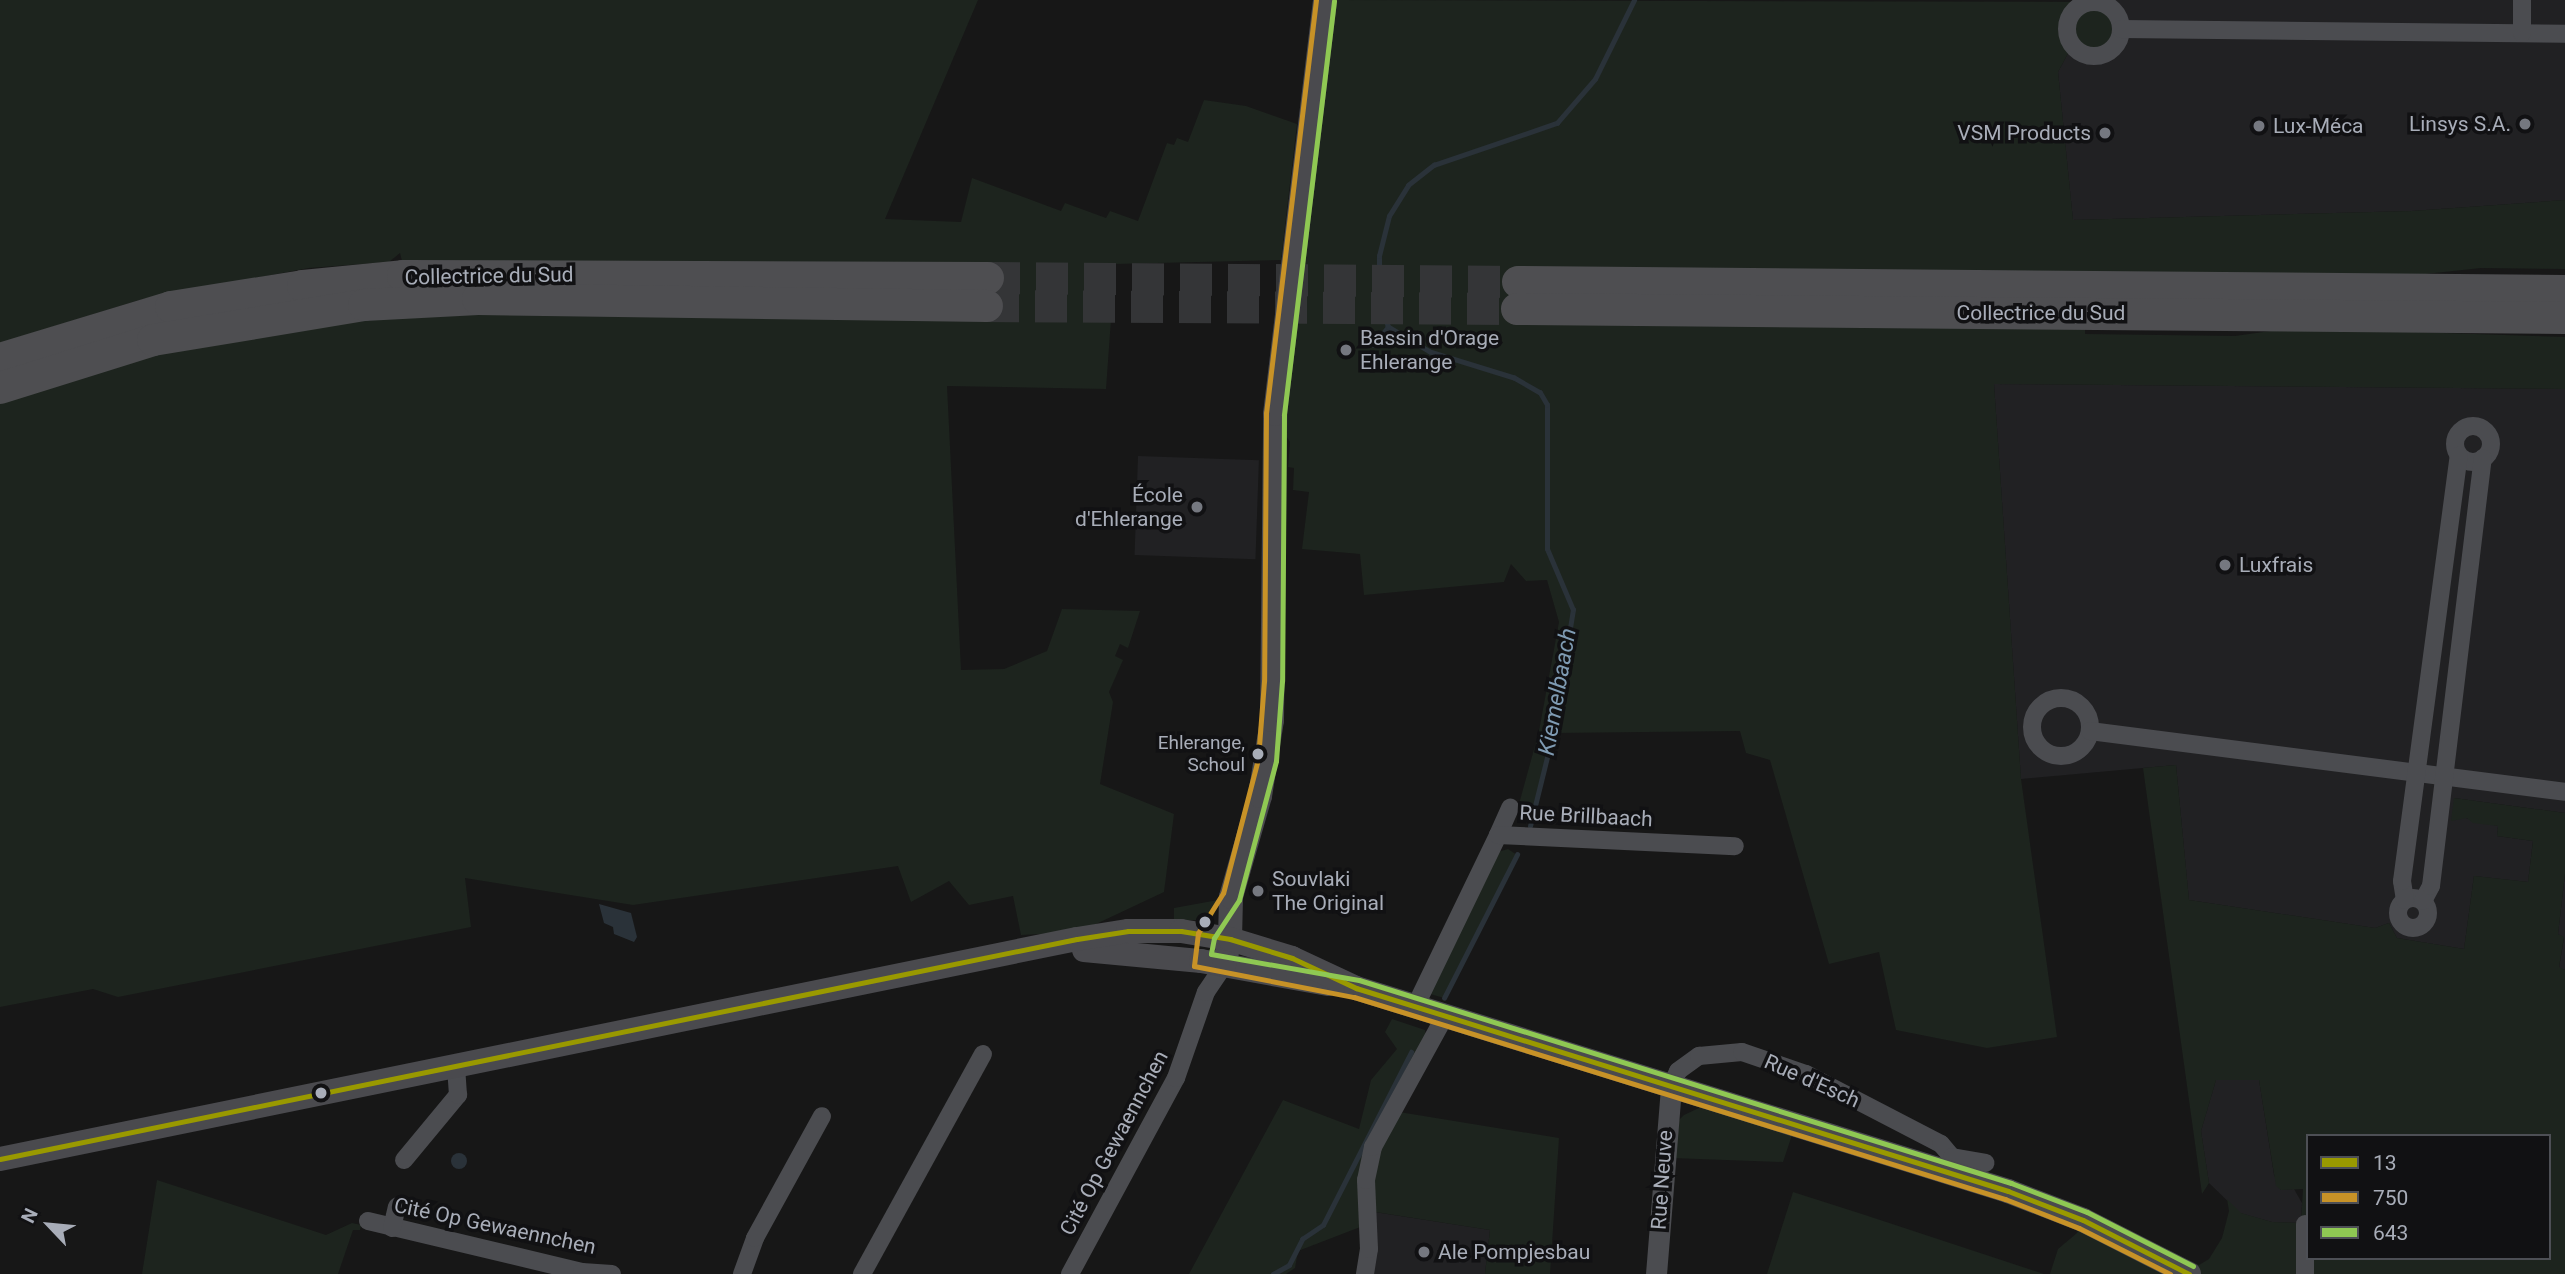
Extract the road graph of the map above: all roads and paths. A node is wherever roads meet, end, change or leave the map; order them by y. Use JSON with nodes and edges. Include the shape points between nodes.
{"nodes":[{"id":1,"x":1325,"y":0,"type":"edge"},
{"id":2,"x":2522,"y":0,"type":"edge"},
{"id":3,"x":2121,"y":29,"type":"dead end"},
{"id":4,"x":2522,"y":33,"type":"junction"},
{"id":5,"x":2565,"y":34,"type":"edge"},
{"id":6,"x":2565,"y":291,"type":"edge"},
{"id":7,"x":2565,"y":318,"type":"edge"},
{"id":8,"x":0,"y":359,"type":"edge"},
{"id":9,"x":0,"y":388,"type":"edge"},
{"id":10,"x":2459,"y":456,"type":"junction"},
{"id":11,"x":2483,"y":458,"type":"junction"},
{"id":12,"x":2090,"y":731,"type":"dead end"},
{"id":13,"x":2416,"y":773,"type":"junction"},
{"id":14,"x":2445,"y":776,"type":"junction"},
{"id":15,"x":2565,"y":792,"type":"edge"},
{"id":16,"x":1510,"y":808,"type":"dead end"},
{"id":17,"x":1499,"y":835,"type":"junction"},
{"id":18,"x":1735,"y":846,"type":"dead end"},
{"id":19,"x":1218,"y":937,"type":"junction"},
{"id":20,"x":1003,"y":955,"type":"junction"},
{"id":21,"x":1212,"y":963,"type":"junction"},
{"id":22,"x":1356,"y":988,"type":"junction"},
{"id":23,"x":1415,"y":1007,"type":"junction"},
{"id":24,"x":1446,"y":1016,"type":"junction"},
{"id":25,"x":983,"y":1054,"type":"dead end"},
{"id":26,"x":456,"y":1066,"type":"junction"},
{"id":27,"x":1671,"y":1087,"type":"junction"},
{"id":28,"x":822,"y":1116,"type":"dead end"},
{"id":29,"x":0,"y":1159,"type":"edge"},
{"id":30,"x":404,"y":1160,"type":"dead end"},
{"id":31,"x":1985,"y":1163,"type":"dead end"},
{"id":32,"x":1954,"y":1167,"type":"junction"},
{"id":33,"x":397,"y":1207,"type":"dead end"},
{"id":34,"x":368,"y":1221,"type":"dead end"},
{"id":35,"x":2305,"y":1224,"type":"dead end"},
{"id":36,"x":392,"y":1228,"type":"junction"},
{"id":37,"x":612,"y":1274,"type":"edge"},
{"id":38,"x":741,"y":1274,"type":"edge"},
{"id":39,"x":862,"y":1274,"type":"edge"},
{"id":40,"x":1070,"y":1274,"type":"edge"},
{"id":41,"x":1365,"y":1274,"type":"edge"},
{"id":42,"x":1656,"y":1274,"type":"edge"},
{"id":43,"x":2189,"y":1274,"type":"edge"},
{"id":44,"x":2305,"y":1274,"type":"edge"}],
"edges":[{"from":1,"to":19,"type":"main road","via":[[1275,415],[1272,720],[1260,796]]},
{"from":2,"to":4,"type":"street"},
{"from":3,"to":4,"type":"street"},
{"from":4,"to":5,"type":"street"},
{"from":6,"to":7,"type":"highway","name":"Collectrice du Sud","via":[[1518,295]]},
{"from":8,"to":9,"type":"highway","name":"Collectrice du Sud","via":[[171,307],[303,285],[404,276],[988,292],[363,304],[153,340]]},
{"from":10,"to":11,"type":"street","via":[[2468,461]]},
{"from":10,"to":11,"type":"street","via":[[2456,438],[2463,429],[2475,426],[2486,432],[2491,442]]},
{"from":10,"to":13,"type":"street"},
{"from":11,"to":14,"type":"street"},
{"from":12,"to":13,"type":"street"},
{"from":13,"to":14,"type":"street"},
{"from":13,"to":14,"type":"street","via":[[2402,881],[2414,901],[2431,886]]},
{"from":14,"to":15,"type":"street"},
{"from":16,"to":17,"type":"street"},
{"from":17,"to":18,"type":"street","name":"Rue Brillbaach"},
{"from":17,"to":23,"type":"street","name":"Rue Brillbaach"},
{"from":19,"to":20,"type":"main road","name":"Rue d'Esch","via":[[1128,931]]},
{"from":19,"to":21,"type":"main road"},
{"from":19,"to":22,"type":"main road","name":"Rue d'Esch","via":[[1292,958]]},
{"from":20,"to":21,"type":"main road","name":"Rue d'Esch","via":[[1093,949]]},
{"from":20,"to":26,"type":"main road"},
{"from":21,"to":22,"type":"main road","name":"Rue d'Esch"},
{"from":21,"to":40,"type":"street","name":"Cité Op Gewaennchen","via":[[1176,1078]]},
{"from":22,"to":23,"type":"main road","name":"Rue d'Esch"},
{"from":23,"to":24,"type":"main road","name":"Rue d'Esch"},
{"from":24,"to":27,"type":"main road","name":"Rue d'Esch"},
{"from":24,"to":41,"type":"street","via":[[1373,1147],[1366,1180],[1369,1249]]},
{"from":25,"to":39,"type":"street"},
{"from":26,"to":29,"type":"main road"},
{"from":26,"to":30,"type":"street","via":[[458,1095]]},
{"from":27,"to":32,"type":"main road","name":"Rue d'Esch"},
{"from":27,"to":32,"type":"street","name":"Rue d'Esch","via":[[1678,1071],[1699,1056],[1742,1052],[1806,1074],[1941,1144]]},
{"from":27,"to":42,"type":"street","name":"Rue Neuve"},
{"from":28,"to":38,"type":"street","via":[[755,1238]]},
{"from":31,"to":32,"type":"street","name":"Rue d'Esch"},
{"from":32,"to":43,"type":"main road","name":"Rue d'Esch","via":[[2071,1215]]},
{"from":33,"to":36,"type":"street"},
{"from":34,"to":36,"type":"street","name":"Cité Op Gewaennchen"},
{"from":35,"to":44,"type":"street"},
{"from":36,"to":37,"type":"street","name":"Cité Op Gewaennchen","via":[[582,1272]]}]}
